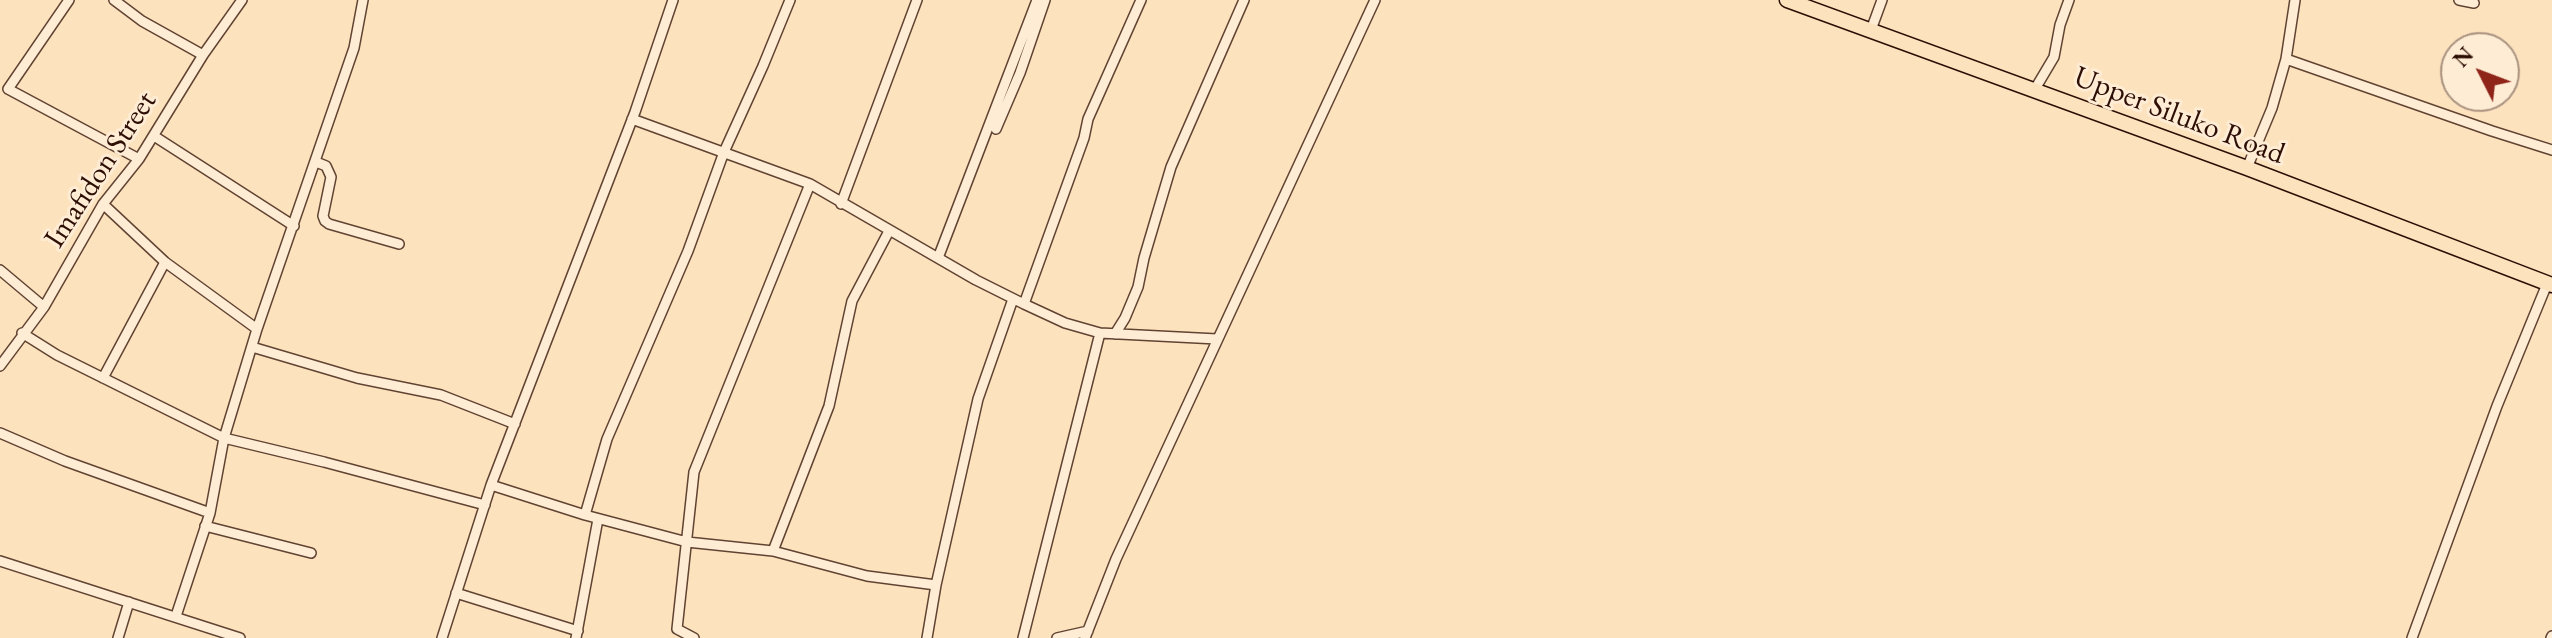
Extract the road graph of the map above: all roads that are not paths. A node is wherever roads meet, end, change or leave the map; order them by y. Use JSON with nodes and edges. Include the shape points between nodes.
{"nodes":[{"id":1,"x":69,"y":0,"type":"edge"},
{"id":2,"x":114,"y":0,"type":"edge"},
{"id":3,"x":242,"y":0,"type":"edge"},
{"id":4,"x":363,"y":0,"type":"edge"},
{"id":5,"x":673,"y":0,"type":"edge"},
{"id":6,"x":790,"y":0,"type":"edge"},
{"id":7,"x":903,"y":0,"type":"edge"},
{"id":8,"x":1037,"y":0,"type":"edge"},
{"id":9,"x":1045,"y":0,"type":"edge"},
{"id":10,"x":1141,"y":0,"type":"edge"},
{"id":11,"x":1244,"y":0,"type":"edge"},
{"id":12,"x":1375,"y":0,"type":"edge"},
{"id":13,"x":1787,"y":0,"type":"edge"},
{"id":14,"x":1882,"y":0,"type":"edge"},
{"id":15,"x":2069,"y":0,"type":"edge"},
{"id":16,"x":2295,"y":0,"type":"edge"},
{"id":17,"x":2459,"y":0,"type":"edge"},
{"id":18,"x":916,"y":2,"type":"edge"},
{"id":19,"x":2474,"y":3,"type":"dead end"},
{"id":20,"x":1871,"y":30,"type":"junction"},
{"id":21,"x":203,"y":55,"type":"junction"},
{"id":22,"x":2286,"y":59,"type":"junction"},
{"id":23,"x":4,"y":86,"type":"edge"},
{"id":24,"x":2035,"y":89,"type":"junction"},
{"id":25,"x":632,"y":119,"type":"junction"},
{"id":26,"x":996,"y":129,"type":"dead end"},
{"id":27,"x":154,"y":136,"type":"junction"},
{"id":28,"x":2552,"y":150,"type":"edge"},
{"id":29,"x":724,"y":152,"type":"junction"},
{"id":30,"x":139,"y":159,"type":"junction"},
{"id":31,"x":316,"y":162,"type":"junction"},
{"id":32,"x":2247,"y":168,"type":"junction"},
{"id":33,"x":810,"y":184,"type":"junction"},
{"id":34,"x":103,"y":204,"type":"junction"},
{"id":35,"x":841,"y":204,"type":"junction"},
{"id":36,"x":294,"y":226,"type":"junction"},
{"id":37,"x":889,"y":231,"type":"junction"},
{"id":38,"x":399,"y":244,"type":"dead end"},
{"id":39,"x":938,"y":258,"type":"junction"},
{"id":40,"x":165,"y":262,"type":"junction"},
{"id":41,"x":0,"y":270,"type":"edge"},
{"id":42,"x":2549,"y":284,"type":"edge"},
{"id":43,"x":1013,"y":299,"type":"junction"},
{"id":44,"x":1024,"y":304,"type":"junction"},
{"id":45,"x":44,"y":307,"type":"junction"},
{"id":46,"x":257,"y":329,"type":"junction"},
{"id":47,"x":22,"y":333,"type":"junction"},
{"id":48,"x":1100,"y":333,"type":"junction"},
{"id":49,"x":1115,"y":334,"type":"junction"},
{"id":50,"x":1217,"y":339,"type":"junction"},
{"id":51,"x":252,"y":347,"type":"junction"},
{"id":52,"x":0,"y":366,"type":"edge"},
{"id":53,"x":103,"y":378,"type":"junction"},
{"id":54,"x":515,"y":424,"type":"junction"},
{"id":55,"x":0,"y":433,"type":"edge"},
{"id":56,"x":224,"y":438,"type":"junction"},
{"id":57,"x":491,"y":485,"type":"junction"},
{"id":58,"x":485,"y":505,"type":"junction"},
{"id":59,"x":210,"y":513,"type":"junction"},
{"id":60,"x":585,"y":515,"type":"junction"},
{"id":61,"x":598,"y":519,"type":"junction"},
{"id":62,"x":205,"y":526,"type":"junction"},
{"id":63,"x":687,"y":542,"type":"junction"},
{"id":64,"x":773,"y":551,"type":"junction"},
{"id":65,"x":311,"y":553,"type":"dead end"},
{"id":66,"x":0,"y":561,"type":"edge"},
{"id":67,"x":936,"y":585,"type":"junction"},
{"id":68,"x":456,"y":593,"type":"junction"},
{"id":69,"x":129,"y":602,"type":"junction"},
{"id":70,"x":176,"y":616,"type":"junction"},
{"id":71,"x":676,"y":634,"type":"edge"},
{"id":72,"x":1086,"y":634,"type":"edge"},
{"id":73,"x":219,"y":635,"type":"edge"},
{"id":74,"x":577,"y":635,"type":"edge"},
{"id":75,"x":118,"y":638,"type":"edge"},
{"id":76,"x":240,"y":638,"type":"edge"},
{"id":77,"x":442,"y":638,"type":"edge"},
{"id":78,"x":694,"y":638,"type":"edge"},
{"id":79,"x":927,"y":638,"type":"edge"},
{"id":80,"x":1023,"y":638,"type":"edge"},
{"id":81,"x":1057,"y":638,"type":"edge"},
{"id":82,"x":2412,"y":638,"type":"edge"}],
"edges":[{"from":1,"to":23,"type":"street"},
{"from":2,"to":21,"type":"street"},
{"from":3,"to":21,"type":"street","name":"Imafidon Street"},
{"from":4,"to":31,"type":"street","via":[[354,48]]},
{"from":5,"to":25,"type":"street"},
{"from":6,"to":29,"type":"street"},
{"from":7,"to":18,"type":"street"},
{"from":8,"to":39,"type":"street"},
{"from":9,"to":26,"type":"street"},
{"from":10,"to":44,"type":"street","via":[[1088,119]]},
{"from":11,"to":49,"type":"street","via":[[1171,167],[1138,287]]},
{"from":12,"to":50,"type":"street"},
{"from":13,"to":20,"type":"main road","name":"Upper Siluko Road"},
{"from":14,"to":20,"type":"street"},
{"from":15,"to":24,"type":"street","via":[[2054,57]]},
{"from":16,"to":22,"type":"street"},
{"from":17,"to":19,"type":"street"},
{"from":18,"to":35,"type":"street"},
{"from":20,"to":24,"type":"main road","name":"Upper Siluko Road"},
{"from":21,"to":27,"type":"street","name":"Imafidon Street"},
{"from":22,"to":28,"type":"street"},
{"from":22,"to":32,"type":"street"},
{"from":23,"to":30,"type":"street"},
{"from":24,"to":32,"type":"main road","name":"Upper Siluko Road"},
{"from":25,"to":29,"type":"street"},
{"from":25,"to":54,"type":"street"},
{"from":27,"to":30,"type":"street","name":"Imafidon Street"},
{"from":27,"to":36,"type":"street"},
{"from":29,"to":33,"type":"street"},
{"from":29,"to":60,"type":"street","via":[[688,251],[607,439]]},
{"from":30,"to":34,"type":"street","name":"Imafidon Street"},
{"from":31,"to":36,"type":"street"},
{"from":31,"to":38,"type":"street","via":[[326,166],[331,177],[325,221]]},
{"from":32,"to":42,"type":"main road","name":"Upper Siluko Road"},
{"from":33,"to":35,"type":"street"},
{"from":33,"to":63,"type":"street","via":[[694,472]]},
{"from":34,"to":40,"type":"street"},
{"from":34,"to":45,"type":"street","name":"Imafidon Street"},
{"from":35,"to":37,"type":"street"},
{"from":36,"to":46,"type":"street"},
{"from":37,"to":39,"type":"street"},
{"from":37,"to":64,"type":"street","via":[[852,301],[829,406]]},
{"from":39,"to":43,"type":"street"},
{"from":40,"to":46,"type":"street"},
{"from":40,"to":53,"type":"street"},
{"from":41,"to":45,"type":"street"},
{"from":42,"to":82,"type":"street","via":[[2492,419]]},
{"from":43,"to":44,"type":"street"},
{"from":43,"to":67,"type":"street","via":[[978,399]]},
{"from":44,"to":48,"type":"street"},
{"from":45,"to":47,"type":"street","name":"Imafidon Street"},
{"from":46,"to":51,"type":"street"},
{"from":47,"to":52,"type":"street","name":"Imafidon Street"},
{"from":47,"to":53,"type":"street"},
{"from":48,"to":49,"type":"street"},
{"from":48,"to":80,"type":"street"},
{"from":49,"to":50,"type":"street"},
{"from":50,"to":72,"type":"street"},
{"from":51,"to":54,"type":"street","via":[[357,378],[441,395]]},
{"from":51,"to":56,"type":"street"},
{"from":53,"to":56,"type":"street"},
{"from":54,"to":57,"type":"street"},
{"from":55,"to":59,"type":"street"},
{"from":56,"to":58,"type":"street"},
{"from":56,"to":59,"type":"street"},
{"from":57,"to":58,"type":"street"},
{"from":57,"to":60,"type":"street"},
{"from":58,"to":68,"type":"street"},
{"from":59,"to":62,"type":"street"},
{"from":60,"to":61,"type":"street"},
{"from":61,"to":63,"type":"street"},
{"from":61,"to":74,"type":"street"},
{"from":62,"to":65,"type":"street"},
{"from":62,"to":70,"type":"street"},
{"from":63,"to":64,"type":"street"},
{"from":63,"to":71,"type":"street"},
{"from":64,"to":67,"type":"street","via":[[867,576]]},
{"from":66,"to":69,"type":"street"},
{"from":67,"to":79,"type":"street"},
{"from":68,"to":74,"type":"street"},
{"from":68,"to":77,"type":"street"},
{"from":69,"to":70,"type":"street"},
{"from":69,"to":75,"type":"street"},
{"from":70,"to":73,"type":"street"},
{"from":71,"to":78,"type":"street"},
{"from":72,"to":81,"type":"street"},
{"from":73,"to":76,"type":"street"}]}
